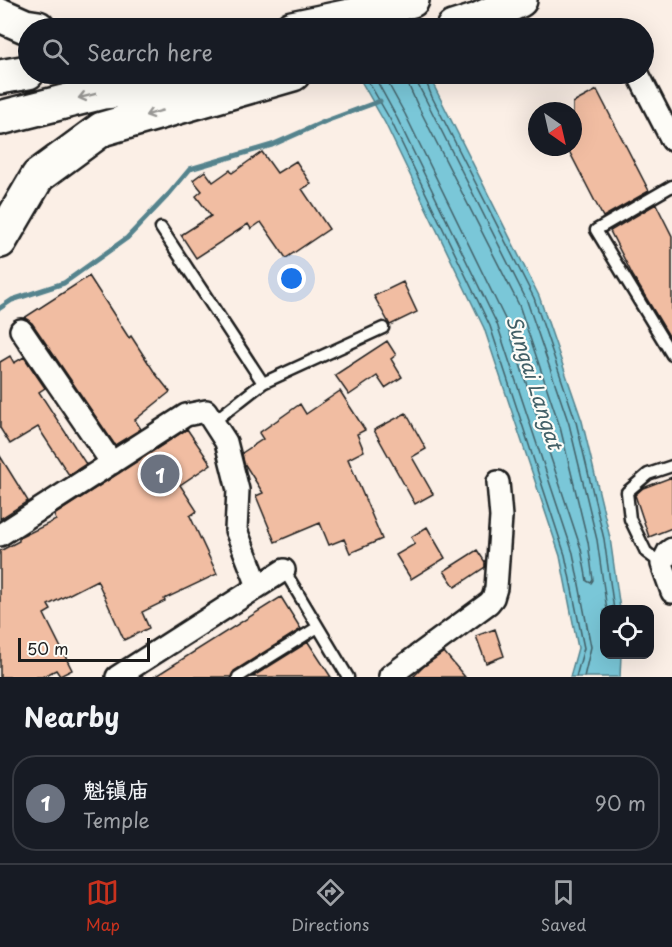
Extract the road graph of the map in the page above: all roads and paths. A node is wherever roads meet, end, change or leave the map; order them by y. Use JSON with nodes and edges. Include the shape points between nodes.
{"nodes":[{"id":1,"x":412,"y":0,"type":"edge"},
{"id":2,"x":520,"y":0,"type":"edge"},
{"id":3,"x":0,"y":15,"type":"edge"},
{"id":4,"x":340,"y":18,"type":"edge"},
{"id":5,"x":482,"y":18,"type":"edge"},
{"id":6,"x":18,"y":23,"type":"edge"},
{"id":7,"x":18,"y":74,"type":"edge"},
{"id":8,"x":0,"y":77,"type":"edge"},
{"id":9,"x":192,"y":84,"type":"edge"},
{"id":10,"x":254,"y":84,"type":"edge"},
{"id":11,"x":643,"y":84,"type":"edge"},
{"id":12,"x":0,"y":118,"type":"edge"},
{"id":13,"x":672,"y":140,"type":"edge"},
{"id":14,"x":672,"y":186,"type":"edge"},
{"id":15,"x":160,"y":228,"type":"dead end"},
{"id":16,"x":0,"y":241,"type":"edge"},
{"id":17,"x":383,"y":328,"type":"dead end"},
{"id":18,"x":21,"y":330,"type":"dead end"},
{"id":19,"x":672,"y":355,"type":"edge"},
{"id":20,"x":263,"y":383,"type":"junction"},
{"id":21,"x":213,"y":422,"type":"junction"},
{"id":22,"x":112,"y":463,"type":"junction"},
{"id":23,"x":672,"y":466,"type":"edge"},
{"id":24,"x":498,"y":482,"type":"dead end"},
{"id":25,"x":0,"y":535,"type":"edge"},
{"id":26,"x":667,"y":556,"type":"edge"},
{"id":27,"x":284,"y":570,"type":"joint"},
{"id":28,"x":258,"y":586,"type":"junction"},
{"id":29,"x":672,"y":592,"type":"edge"},
{"id":30,"x":318,"y":627,"type":"junction"},
{"id":31,"x":117,"y":677,"type":"edge"},
{"id":32,"x":238,"y":677,"type":"edge"},
{"id":33,"x":348,"y":677,"type":"edge"},
{"id":34,"x":389,"y":677,"type":"edge"}],
"edges":[{"from":1,"to":4,"type":"highway"},
{"from":2,"to":5,"type":"highway"},
{"from":3,"to":6,"type":"highway"},
{"from":7,"to":8,"type":"highway"},
{"from":9,"to":12,"type":"highway","one_way":true,"via":[[103,92]]},
{"from":10,"to":16,"type":"highway","one_way":true,"via":[[102,129],[38,176]]},
{"from":11,"to":13,"type":"street"},
{"from":14,"to":19,"type":"lane","via":[[596,230]]},
{"from":15,"to":20,"type":"lane"},
{"from":17,"to":20,"type":"lane"},
{"from":18,"to":22,"type":"street"},
{"from":20,"to":21,"type":"lane"},
{"from":21,"to":22,"type":"street","via":[[206,411],[186,415]]},
{"from":21,"to":28,"type":"street","via":[[226,442],[238,490],[236,530]]},
{"from":22,"to":25,"type":"street"},
{"from":23,"to":26,"type":"lane","via":[[648,474],[627,492],[630,519],[646,552]]},
{"from":24,"to":34,"type":"street","via":[[501,517],[493,598]]},
{"from":26,"to":29,"type":"street"},
{"from":27,"to":28,"type":"street"},
{"from":27,"to":30,"type":"lane"},
{"from":28,"to":31,"type":"street"},
{"from":30,"to":32,"type":"lane"},
{"from":30,"to":33,"type":"lane"}]}
